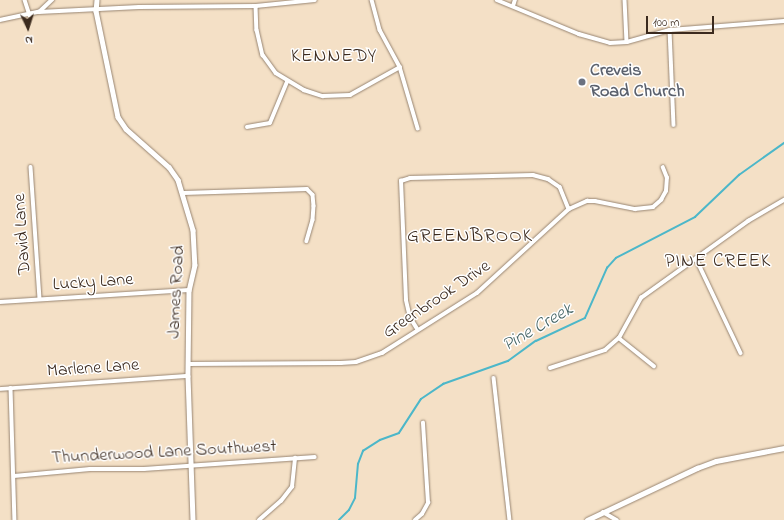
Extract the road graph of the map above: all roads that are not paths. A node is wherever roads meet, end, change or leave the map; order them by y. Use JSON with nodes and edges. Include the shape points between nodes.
{"nodes":[{"id":1,"x":25,"y":0,"type":"edge"},
{"id":2,"x":52,"y":0,"type":"edge"},
{"id":3,"x":97,"y":0,"type":"edge"},
{"id":4,"x":315,"y":0,"type":"edge"},
{"id":5,"x":372,"y":0,"type":"edge"},
{"id":6,"x":497,"y":0,"type":"edge"},
{"id":7,"x":515,"y":0,"type":"edge"},
{"id":8,"x":625,"y":0,"type":"edge"},
{"id":9,"x":256,"y":6,"type":"junction"},
{"id":10,"x":513,"y":6,"type":"junction"},
{"id":11,"x":96,"y":11,"type":"junction"},
{"id":12,"x":39,"y":12,"type":"junction"},
{"id":13,"x":30,"y":14,"type":"junction"},
{"id":14,"x":0,"y":20,"type":"edge"},
{"id":15,"x":784,"y":21,"type":"edge"},
{"id":16,"x":670,"y":30,"type":"junction"},
{"id":17,"x":627,"y":42,"type":"junction"},
{"id":18,"x":400,"y":67,"type":"junction"},
{"id":19,"x":287,"y":82,"type":"junction"},
{"id":20,"x":674,"y":125,"type":"dead end"},
{"id":21,"x":247,"y":127,"type":"dead end"},
{"id":22,"x":418,"y":128,"type":"dead end"},
{"id":23,"x":32,"y":166,"type":"dead end"},
{"id":24,"x":663,"y":168,"type":"dead end"},
{"id":25,"x":184,"y":193,"type":"junction"},
{"id":26,"x":784,"y":200,"type":"edge"},
{"id":27,"x":569,"y":209,"type":"junction"},
{"id":28,"x":306,"y":241,"type":"dead end"},
{"id":29,"x":696,"y":258,"type":"junction"},
{"id":30,"x":189,"y":290,"type":"junction"},
{"id":31,"x":40,"y":299,"type":"junction"},
{"id":32,"x":0,"y":302,"type":"edge"},
{"id":33,"x":417,"y":329,"type":"junction"},
{"id":34,"x":619,"y":338,"type":"junction"},
{"id":35,"x":740,"y":353,"type":"dead end"},
{"id":36,"x":188,"y":364,"type":"junction"},
{"id":37,"x":654,"y":366,"type":"dead end"},
{"id":38,"x":550,"y":368,"type":"dead end"},
{"id":39,"x":188,"y":376,"type":"junction"},
{"id":40,"x":494,"y":378,"type":"dead end"},
{"id":41,"x":11,"y":388,"type":"junction"},
{"id":42,"x":0,"y":389,"type":"edge"},
{"id":43,"x":423,"y":423,"type":"dead end"},
{"id":44,"x":784,"y":448,"type":"edge"},
{"id":45,"x":315,"y":457,"type":"dead end"},
{"id":46,"x":294,"y":458,"type":"junction"},
{"id":47,"x":193,"y":464,"type":"junction"},
{"id":48,"x":14,"y":476,"type":"junction"},
{"id":49,"x":604,"y":512,"type":"junction"},
{"id":50,"x":595,"y":518,"type":"edge"},
{"id":51,"x":15,"y":520,"type":"edge"},
{"id":52,"x":193,"y":520,"type":"edge"},
{"id":53,"x":259,"y":520,"type":"edge"},
{"id":54,"x":415,"y":520,"type":"edge"},
{"id":55,"x":510,"y":520,"type":"edge"},
{"id":56,"x":587,"y":520,"type":"edge"},
{"id":57,"x":617,"y":520,"type":"edge"}],
"edges":[{"from":1,"to":13,"type":"street"},
{"from":2,"to":12,"type":"street"},
{"from":3,"to":11,"type":"street","name":"James Road"},
{"from":4,"to":9,"type":"street"},
{"from":5,"to":18,"type":"street","via":[[380,30]]},
{"from":6,"to":10,"type":"street"},
{"from":7,"to":10,"type":"street"},
{"from":8,"to":17,"type":"street"},
{"from":9,"to":11,"type":"street","via":[[139,7]]},
{"from":9,"to":19,"type":"street","via":[[257,30],[263,55],[276,73]]},
{"from":10,"to":17,"type":"street","via":[[597,40],[610,43]]},
{"from":11,"to":12,"type":"street"},
{"from":11,"to":25,"type":"street","name":"James Road","via":[[118,117],[126,129],[169,167]]},
{"from":12,"to":13,"type":"street"},
{"from":13,"to":14,"type":"street"},
{"from":15,"to":16,"type":"street"},
{"from":16,"to":17,"type":"street"},
{"from":16,"to":20,"type":"street"},
{"from":18,"to":19,"type":"street","via":[[350,95],[339,97],[323,96]]},
{"from":18,"to":22,"type":"street"},
{"from":19,"to":21,"type":"street","via":[[270,123]]},
{"from":23,"to":31,"type":"street","name":"David Lane"},
{"from":24,"to":27,"type":"street","name":"Greenbrook Drive","via":[[667,178],[666,191],[653,207],[635,209],[587,201]]},
{"from":25,"to":28,"type":"street","via":[[307,189],[313,195],[314,206],[313,220]]},
{"from":25,"to":30,"type":"street","name":"James Road","via":[[193,230],[196,258]]},
{"from":26,"to":29,"type":"street","via":[[748,221]]},
{"from":27,"to":33,"type":"street","name":"Greenbrook Drive","via":[[477,293]]},
{"from":27,"to":33,"type":"street","via":[[560,187],[548,179],[533,175],[410,178],[401,181],[406,300],[410,318]]},
{"from":29,"to":34,"type":"street","via":[[640,298]]},
{"from":29,"to":35,"type":"street"},
{"from":30,"to":31,"type":"street","name":"Lucky Lane"},
{"from":30,"to":36,"type":"street","name":"James Road"},
{"from":31,"to":32,"type":"street","name":"Lucky Lane"},
{"from":33,"to":36,"type":"street","name":"Greenbrook Drive","via":[[392,348],[356,362],[304,365]]},
{"from":34,"to":37,"type":"street"},
{"from":34,"to":38,"type":"street","via":[[605,350]]},
{"from":36,"to":39,"type":"street","name":"James Road"},
{"from":39,"to":41,"type":"street","name":"Marlene Lane"},
{"from":39,"to":47,"type":"street","name":"James Road"},
{"from":40,"to":55,"type":"street"},
{"from":41,"to":42,"type":"street","name":"Marlene Lane"},
{"from":41,"to":48,"type":"street"},
{"from":43,"to":54,"type":"street","via":[[428,503]]},
{"from":44,"to":49,"type":"street","via":[[728,458],[697,468]]},
{"from":45,"to":46,"type":"street","name":"Thunderwood Lane Southwest"},
{"from":46,"to":47,"type":"street","name":"Thunderwood Lane Southwest"},
{"from":46,"to":53,"type":"street","via":[[292,487],[281,501]]},
{"from":47,"to":48,"type":"street","name":"Thunderwood Lane Southwest"},
{"from":47,"to":52,"type":"street","name":"James Road"},
{"from":48,"to":51,"type":"street"},
{"from":49,"to":50,"type":"street"},
{"from":49,"to":57,"type":"street"},
{"from":50,"to":56,"type":"street"}]}
